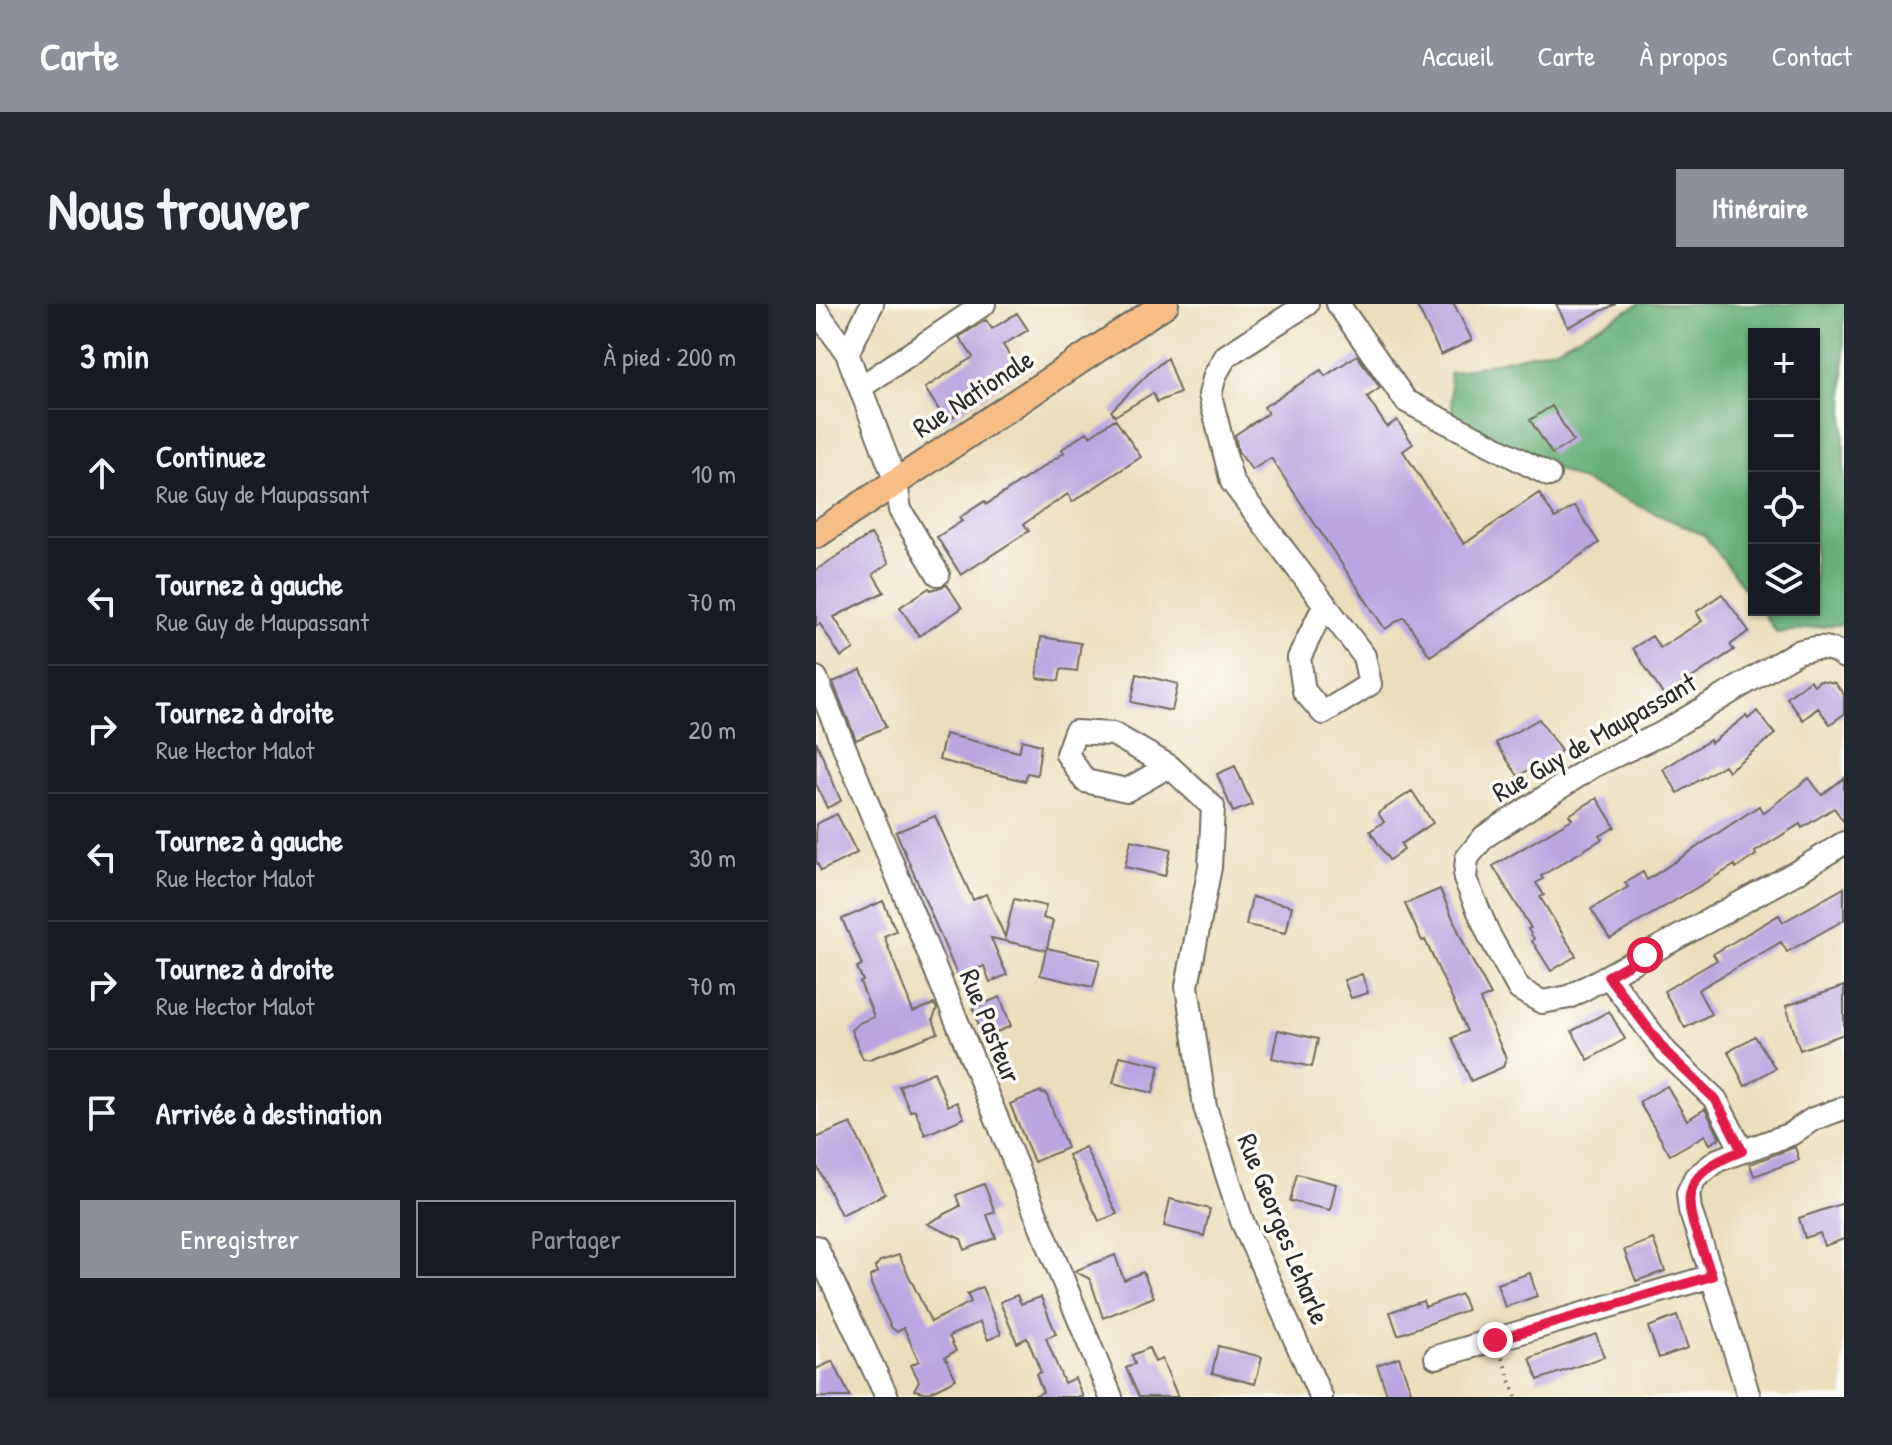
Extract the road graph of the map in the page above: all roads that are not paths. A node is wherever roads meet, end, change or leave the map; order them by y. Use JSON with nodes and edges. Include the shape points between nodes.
{"nodes":[{"id":1,"x":872,"y":304,"type":"edge"},
{"id":2,"x":984,"y":304,"type":"edge"},
{"id":3,"x":1165,"y":304,"type":"edge"},
{"id":4,"x":1307,"y":304,"type":"edge"},
{"id":5,"x":1338,"y":304,"type":"edge"},
{"id":6,"x":816,"y":310,"type":"edge"},
{"id":7,"x":847,"y":353,"type":"junction"},
{"id":8,"x":861,"y":387,"type":"junction"},
{"id":9,"x":1549,"y":475,"type":"dead end"},
{"id":10,"x":896,"y":482,"type":"junction"},
{"id":11,"x":816,"y":535,"type":"edge"},
{"id":12,"x":938,"y":574,"type":"dead end"},
{"id":13,"x":1325,"y":604,"type":"dead end"},
{"id":14,"x":1842,"y":652,"type":"edge"},
{"id":15,"x":816,"y":678,"type":"edge"},
{"id":16,"x":1169,"y":766,"type":"dead end"},
{"id":17,"x":1844,"y":843,"type":"edge"},
{"id":18,"x":1608,"y":976,"type":"junction"},
{"id":19,"x":1844,"y":1108,"type":"edge"},
{"id":20,"x":1742,"y":1151,"type":"junction"},
{"id":21,"x":816,"y":1247,"type":"edge"},
{"id":22,"x":1712,"y":1276,"type":"junction"},
{"id":23,"x":1436,"y":1357,"type":"dead end"},
{"id":24,"x":887,"y":1397,"type":"edge"},
{"id":25,"x":1111,"y":1397,"type":"edge"},
{"id":26,"x":1321,"y":1397,"type":"edge"},
{"id":27,"x":1749,"y":1397,"type":"edge"}],
"edges":[{"from":1,"to":7,"type":"street"},
{"from":2,"to":8,"type":"street"},
{"from":3,"to":10,"type":"main road","name":"Rue Nationale"},
{"from":4,"to":13,"type":"street","via":[[1226,356],[1210,395],[1232,482]]},
{"from":5,"to":9,"type":"street","via":[[1406,401]]},
{"from":6,"to":7,"type":"street"},
{"from":7,"to":8,"type":"street"},
{"from":8,"to":10,"type":"street"},
{"from":10,"to":11,"type":"main road","name":"Rue Nationale"},
{"from":10,"to":12,"type":"street","via":[[900,510]]},
{"from":14,"to":18,"type":"street","name":"Rue Guy de Maupassant","via":[[1819,646],[1797,652],[1661,734],[1593,766],[1484,837],[1467,858],[1465,879],[1519,989],[1542,1002],[1569,997]]},
{"from":15,"to":25,"type":"street","name":"Rue Pasteur"},
{"from":16,"to":26,"type":"street","name":"Rue Georges Leharle","via":[[1213,807],[1210,867],[1187,986],[1205,1107],[1242,1221]]},
{"from":17,"to":18,"type":"street","name":"Rue Guy de Maupassant"},
{"from":18,"to":20,"type":"street","via":[[1666,1052],[1716,1100]]},
{"from":19,"to":20,"type":"street"},
{"from":20,"to":22,"type":"street","via":[[1718,1160],[1695,1178],[1688,1193]]},
{"from":21,"to":24,"type":"street"},
{"from":22,"to":23,"type":"street"},
{"from":22,"to":27,"type":"street"}]}
